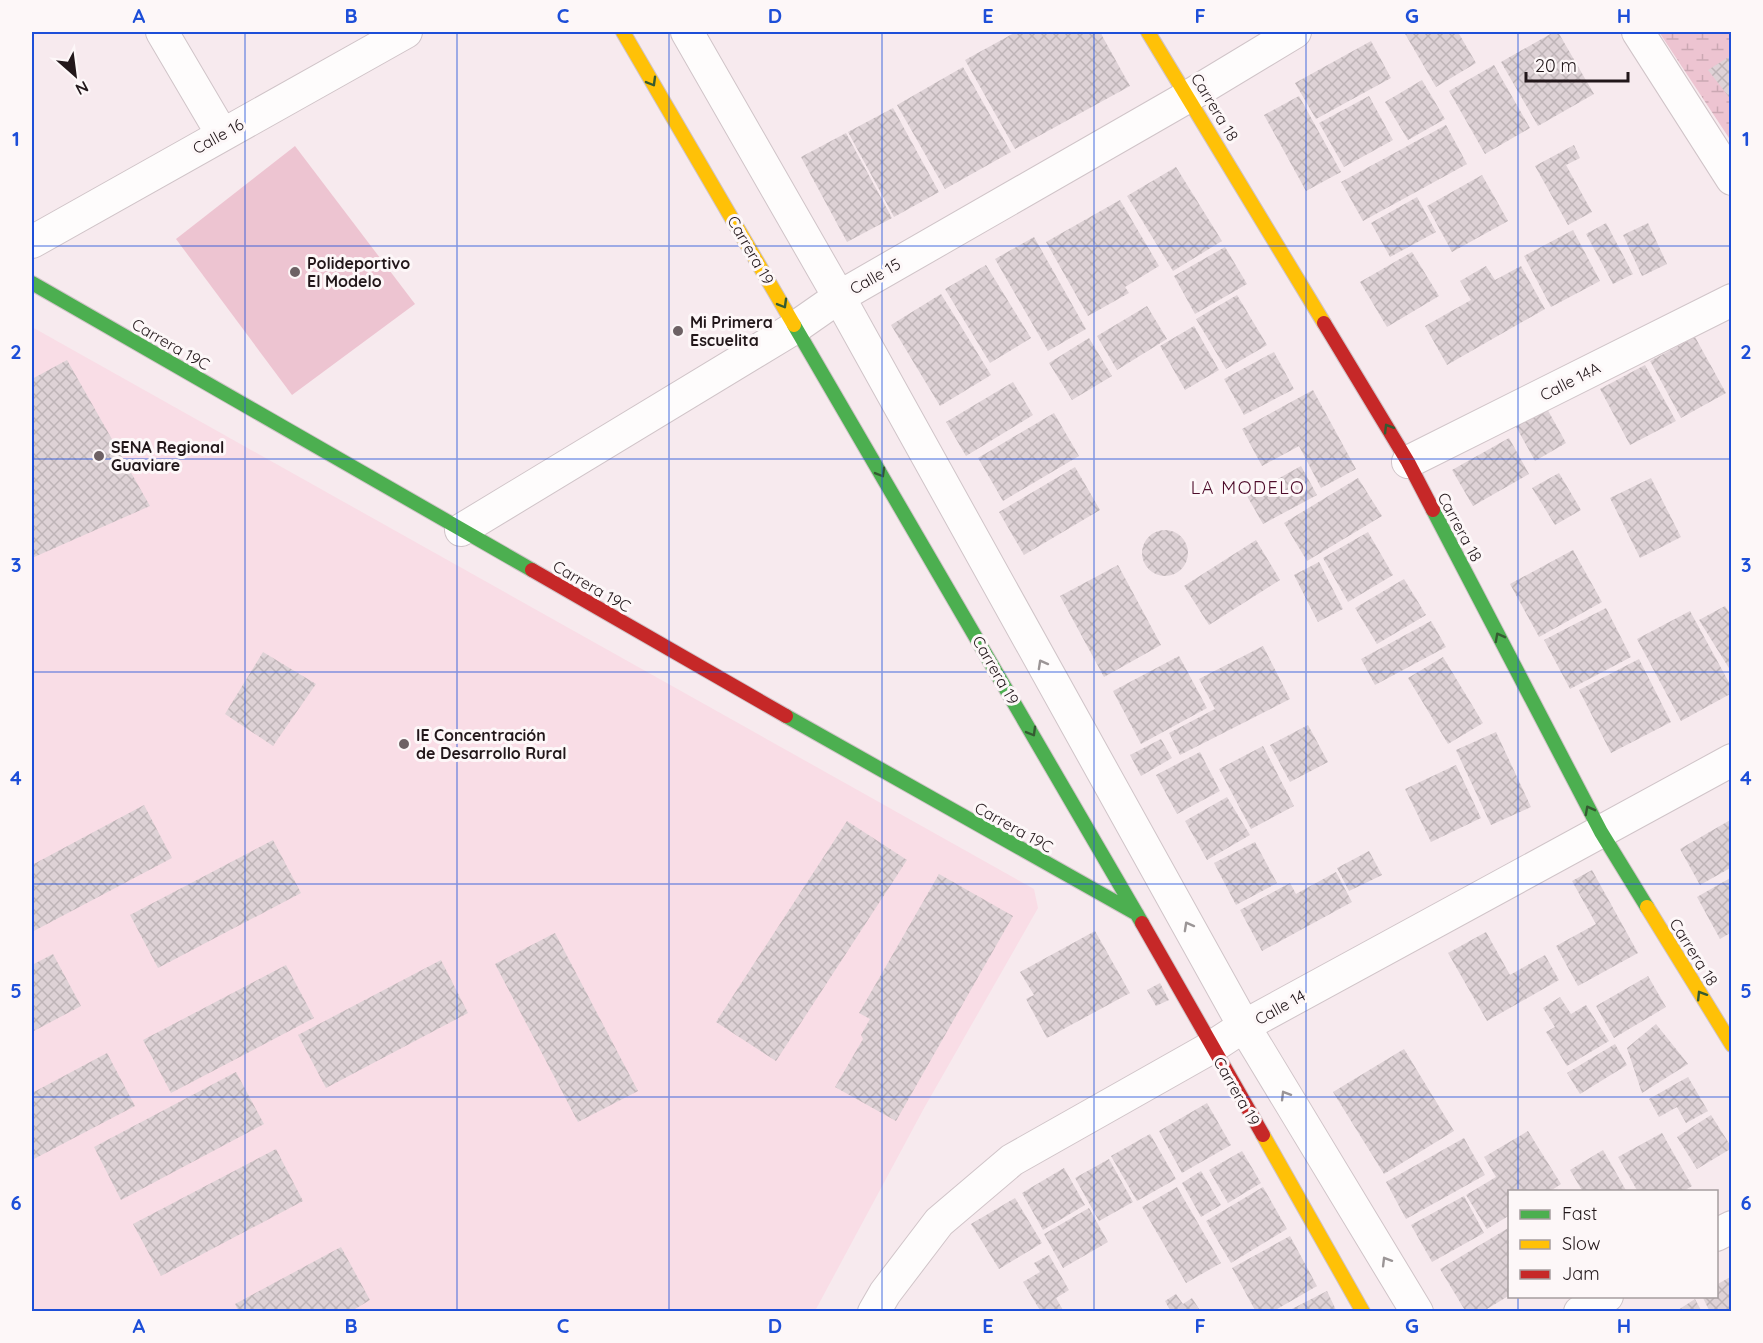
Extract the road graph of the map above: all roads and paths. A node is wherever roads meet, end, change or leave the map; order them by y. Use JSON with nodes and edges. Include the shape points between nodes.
{"nodes":[{"id":1,"x":162,"y":32,"type":"edge"},
{"id":2,"x":406,"y":32,"type":"edge"},
{"id":3,"x":622,"y":32,"type":"edge"},
{"id":4,"x":687,"y":32,"type":"edge"},
{"id":5,"x":1148,"y":32,"type":"edge"},
{"id":6,"x":1294,"y":32,"type":"edge"},
{"id":7,"x":1638,"y":32,"type":"edge"},
{"id":8,"x":1189,"y":96,"type":"junction"},
{"id":9,"x":222,"y":134,"type":"junction"},
{"id":10,"x":1731,"y":179,"type":"edge"},
{"id":11,"x":32,"y":242,"type":"edge"},
{"id":12,"x":32,"y":283,"type":"edge"},
{"id":13,"x":839,"y":297,"type":"junction"},
{"id":14,"x":1731,"y":300,"type":"edge"},
{"id":15,"x":796,"y":327,"type":"junction"},
{"id":16,"x":1408,"y":462,"type":"junction"},
{"id":17,"x":461,"y":530,"type":"junction"},
{"id":18,"x":1731,"y":760,"type":"edge"},
{"id":19,"x":1601,"y":832,"type":"junction"},
{"id":20,"x":1138,"y":915,"type":"junction"},
{"id":21,"x":1244,"y":1026,"type":"junction"},
{"id":22,"x":1731,"y":1045,"type":"edge"},
{"id":23,"x":1212,"y":1047,"type":"junction"},
{"id":24,"x":1603,"y":1298,"type":"edge"},
{"id":25,"x":883,"y":1305,"type":"edge"},
{"id":26,"x":1363,"y":1311,"type":"edge"},
{"id":27,"x":1417,"y":1311,"type":"edge"},
{"id":28,"x":1580,"y":1311,"type":"edge"}],
"edges":[{"from":1,"to":9,"type":"street"},
{"from":2,"to":9,"type":"street","name":"Calle 16"},
{"from":3,"to":15,"type":"street","name":"Carrera 19","one_way":true},
{"from":4,"to":13,"type":"street"},
{"from":5,"to":8,"type":"street","name":"Carrera 18"},
{"from":6,"to":8,"type":"street","name":"Calle 15"},
{"from":7,"to":10,"type":"street"},
{"from":8,"to":13,"type":"street","name":"Calle 15"},
{"from":16,"to":8,"type":"street","name":"Carrera 18","one_way":true},
{"from":9,"to":11,"type":"street","name":"Calle 16"},
{"from":12,"to":17,"type":"street","name":"Carrera 19C"},
{"from":13,"to":15,"type":"street","name":"Calle 15"},
{"from":21,"to":13,"type":"street","one_way":true},
{"from":14,"to":16,"type":"street","name":"Calle 14A"},
{"from":15,"to":17,"type":"street","name":"Calle 15"},
{"from":15,"to":20,"type":"street","name":"Carrera 19","one_way":true},
{"from":19,"to":16,"type":"street","name":"Carrera 18","one_way":true},
{"from":17,"to":20,"type":"street","name":"Carrera 19C"},
{"from":18,"to":19,"type":"street","name":"Calle 14"},
{"from":19,"to":21,"type":"street","name":"Calle 14"},
{"from":22,"to":19,"type":"street","name":"Carrera 18","one_way":true},
{"from":20,"to":23,"type":"street","name":"Carrera 19"},
{"from":21,"to":23,"type":"street","name":"Calle 14"},
{"from":27,"to":21,"type":"street","one_way":true},
{"from":23,"to":25,"type":"street","name":"Calle 14","via":[[1012,1160],[939,1222]]},
{"from":23,"to":26,"type":"street","name":"Carrera 19"},
{"from":24,"to":28,"type":"street"}]}
